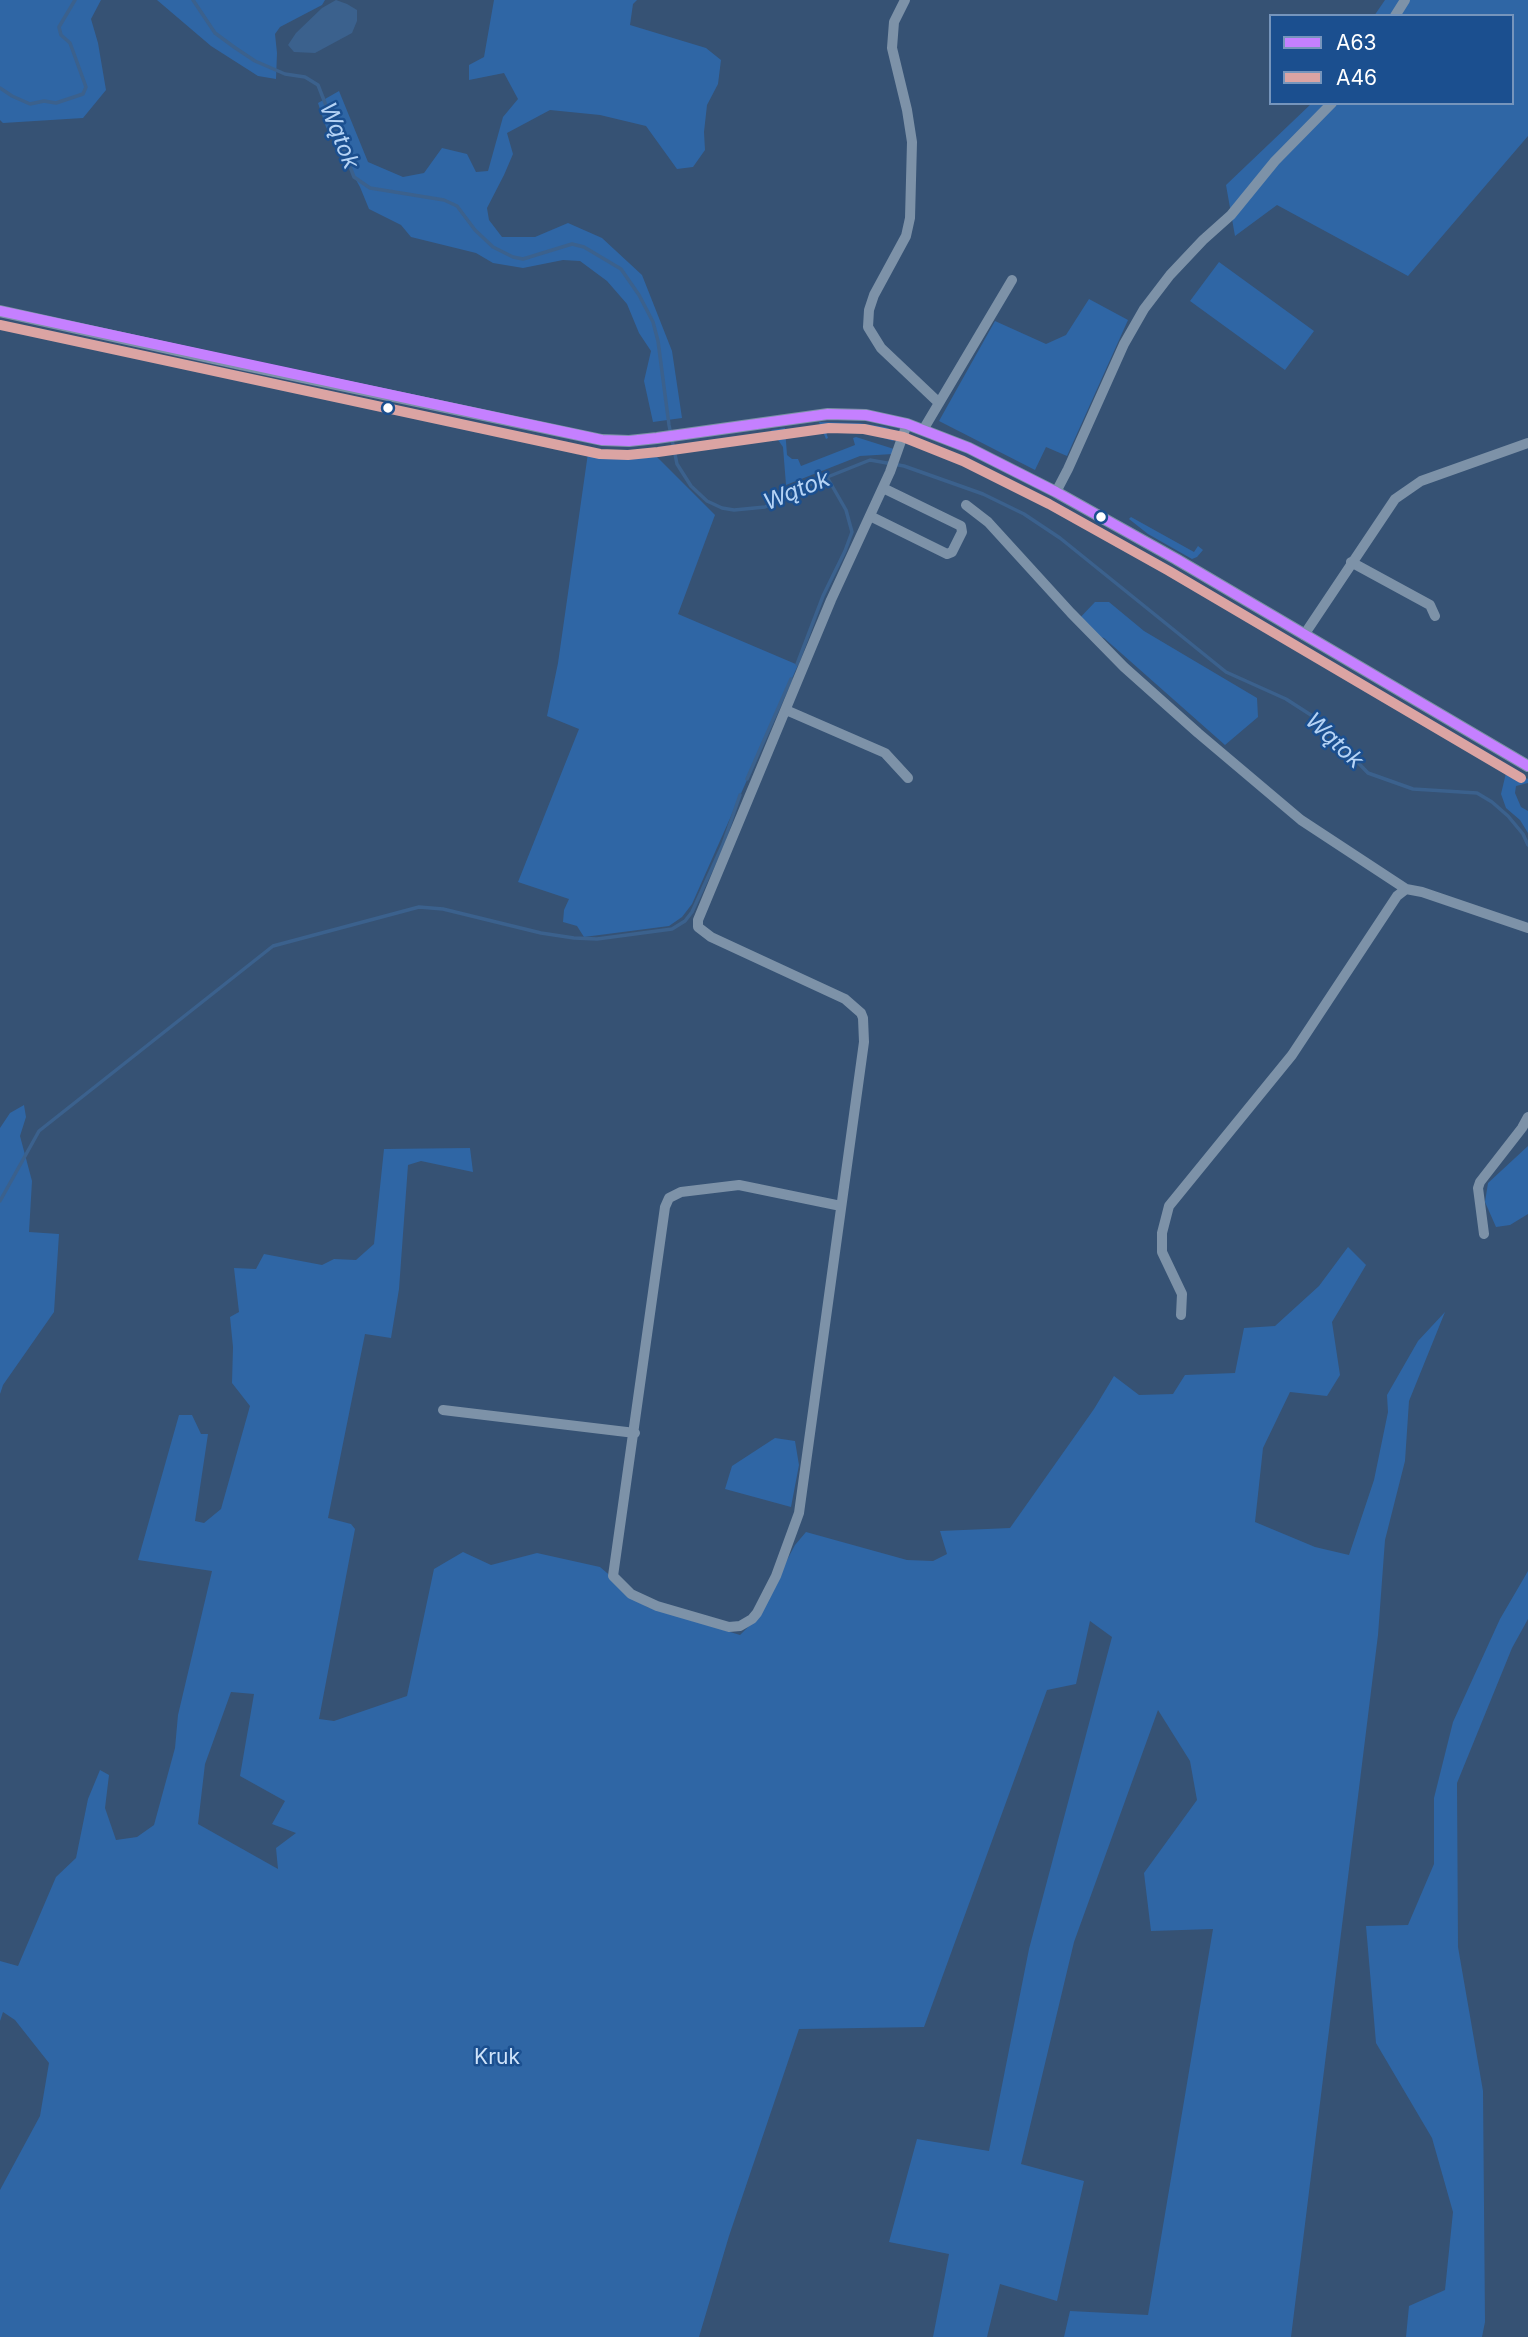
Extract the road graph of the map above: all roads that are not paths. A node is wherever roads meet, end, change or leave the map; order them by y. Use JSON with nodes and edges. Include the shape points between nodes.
{"nodes":[{"id":1,"x":905,"y":0,"type":"edge"},
{"id":2,"x":1330,"y":105,"type":"edge"},
{"id":3,"x":1012,"y":280,"type":"dead end"},
{"id":4,"x":0,"y":311,"type":"edge"},
{"id":5,"x":938,"y":402,"type":"junction"},
{"id":6,"x":907,"y":425,"type":"junction"},
{"id":7,"x":923,"y":430,"type":"junction"},
{"id":8,"x":1528,"y":443,"type":"edge"},
{"id":9,"x":883,"y":488,"type":"junction"},
{"id":10,"x":1056,"y":492,"type":"junction"},
{"id":11,"x":966,"y":505,"type":"dead end"},
{"id":12,"x":870,"y":516,"type":"junction"},
{"id":13,"x":1351,"y":562,"type":"junction"},
{"id":14,"x":1435,"y":616,"type":"dead end"},
{"id":15,"x":1304,"y":635,"type":"junction"},
{"id":16,"x":786,"y":710,"type":"junction"},
{"id":17,"x":1528,"y":766,"type":"edge"},
{"id":18,"x":908,"y":778,"type":"dead end"},
{"id":19,"x":1406,"y":889,"type":"junction"},
{"id":20,"x":1528,"y":928,"type":"edge"},
{"id":21,"x":1528,"y":1117,"type":"edge"},
{"id":22,"x":841,"y":1206,"type":"junction"},
{"id":23,"x":1485,"y":1234,"type":"dead end"},
{"id":24,"x":1181,"y":1315,"type":"dead end"},
{"id":25,"x":443,"y":1410,"type":"dead end"},
{"id":26,"x":635,"y":1433,"type":"junction"}],
"edges":[{"from":1,"to":5,"type":"street","via":[[894,22],[891,48],[912,142],[910,218],[906,236],[871,303],[868,327],[881,348]]},
{"from":2,"to":10,"type":"street","via":[[1170,275],[1144,309]]},
{"from":3,"to":5,"type":"street"},
{"from":4,"to":6,"type":"street","via":[[587,438],[629,441],[828,414],[866,415]]},
{"from":5,"to":7,"type":"street"},
{"from":6,"to":7,"type":"street"},
{"from":6,"to":9,"type":"street"},
{"from":7,"to":10,"type":"street"},
{"from":8,"to":13,"type":"street","via":[[1408,489],[1395,499]]},
{"from":9,"to":12,"type":"street"},
{"from":9,"to":12,"type":"street","via":[[954,522],[962,532],[947,554]]},
{"from":10,"to":15,"type":"street"},
{"from":11,"to":19,"type":"street","via":[[988,522],[1124,667],[1198,733],[1301,820]]},
{"from":12,"to":16,"type":"street"},
{"from":13,"to":14,"type":"street","via":[[1430,605]]},
{"from":13,"to":15,"type":"street"},
{"from":15,"to":17,"type":"street"},
{"from":16,"to":18,"type":"street","via":[[885,753]]},
{"from":16,"to":22,"type":"street","via":[[698,927],[845,999],[861,1013],[864,1042]]},
{"from":19,"to":20,"type":"street"},
{"from":19,"to":24,"type":"street","via":[[1292,1055],[1168,1206],[1162,1252],[1182,1294]]},
{"from":21,"to":23,"type":"street","via":[[1480,1182]]},
{"from":22,"to":26,"type":"street","via":[[739,1185],[681,1192],[669,1198]]},
{"from":22,"to":26,"type":"street","via":[[799,1513],[776,1576],[752,1619],[729,1627],[657,1606],[631,1594],[613,1576]]},
{"from":25,"to":26,"type":"street"}]}
